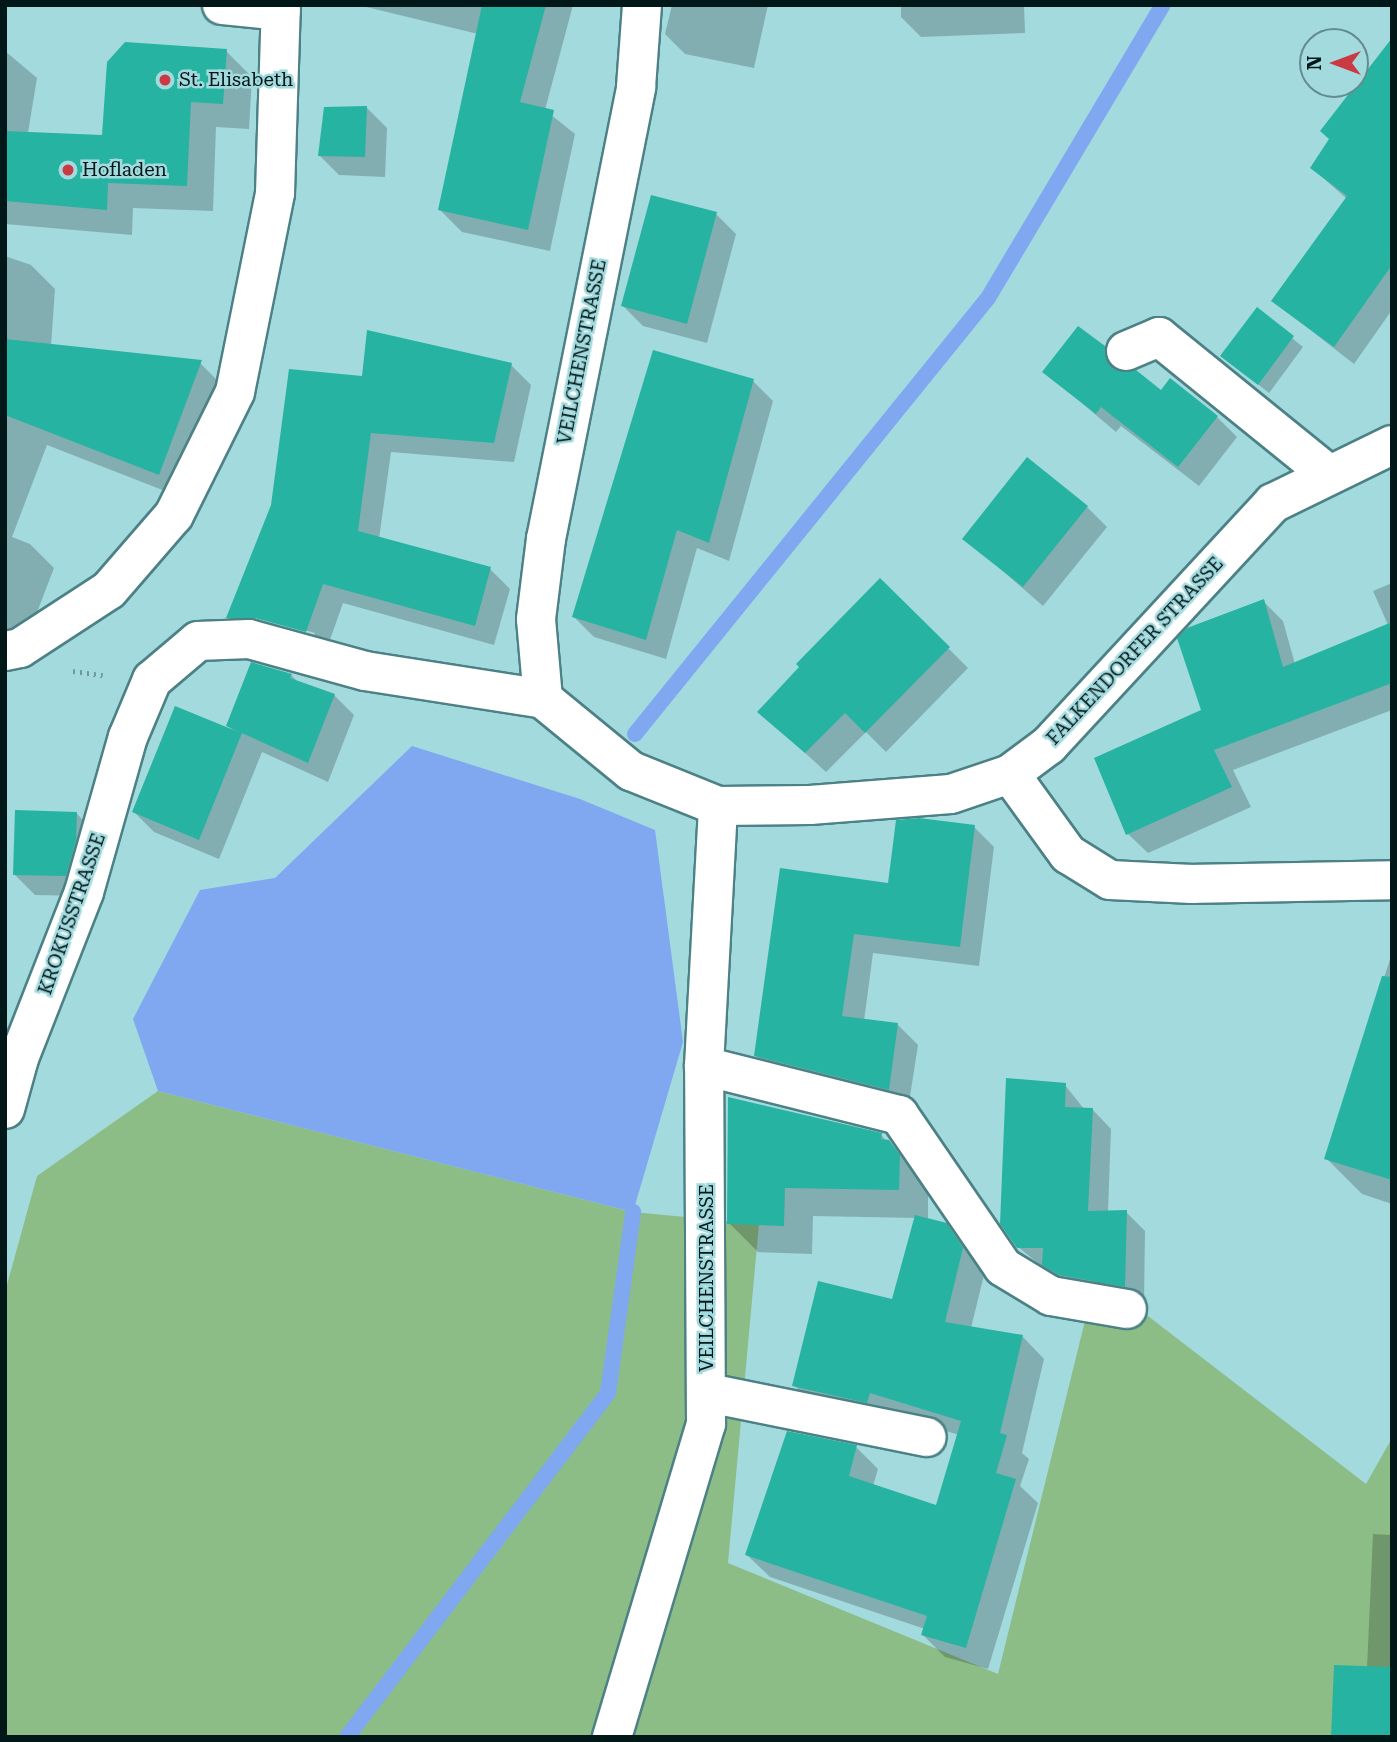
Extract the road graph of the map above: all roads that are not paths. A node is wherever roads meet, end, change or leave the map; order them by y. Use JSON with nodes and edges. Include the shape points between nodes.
{"nodes":[{"id":1,"x":222,"y":5,"type":"edge"},
{"id":2,"x":642,"y":5,"type":"edge"},
{"id":3,"x":281,"y":8,"type":"edge"},
{"id":4,"x":1126,"y":351,"type":"dead end"},
{"id":5,"x":1392,"y":445,"type":"edge"},
{"id":6,"x":1328,"y":474,"type":"junction"},
{"id":7,"x":13,"y":649,"type":"edge"},
{"id":8,"x":543,"y":699,"type":"junction"},
{"id":9,"x":1010,"y":774,"type":"junction"},
{"id":10,"x":718,"y":806,"type":"junction"},
{"id":11,"x":1392,"y":880,"type":"edge"},
{"id":12,"x":704,"y":1066,"type":"junction"},
{"id":13,"x":5,"y":1109,"type":"edge"},
{"id":14,"x":1127,"y":1309,"type":"dead end"},
{"id":15,"x":708,"y":1393,"type":"junction"},
{"id":16,"x":927,"y":1437,"type":"dead end"},
{"id":17,"x":612,"y":1737,"type":"edge"}],
"edges":[{"from":1,"to":3,"type":"street"},
{"from":2,"to":8,"type":"street","name":"VEILCHENSTRASSE","via":[[636,87],[546,538],[536,619]]},
{"from":3,"to":7,"type":"street","via":[[275,193],[235,392],[174,515],[109,590]]},
{"from":4,"to":6,"type":"street","via":[[1159,337]]},
{"from":5,"to":6,"type":"street","name":"FALKENDORFER STRASSE"},
{"from":6,"to":9,"type":"street","name":"FALKENDORFER STRASSE","via":[[1273,503],[1049,745]]},
{"from":8,"to":10,"type":"street","name":"FALKENDORFER STRASSE","via":[[631,771]]},
{"from":8,"to":13,"type":"street","name":"KROKUSSTRASSE","via":[[365,671],[249,639],[198,641],[152,680],[128,737],[84,892],[19,1058]]},
{"from":9,"to":10,"type":"street","name":"FALKENDORFER STRASSE","via":[[951,794],[810,805]]},
{"from":9,"to":11,"type":"street","via":[[1068,854],[1110,880],[1192,884]]},
{"from":10,"to":12,"type":"street","name":"VEILCHENSTRASSE"},
{"from":12,"to":14,"type":"street","via":[[899,1115],[1003,1267],[1051,1296]]},
{"from":12,"to":15,"type":"street","name":"VEILCHENSTRASSE"},
{"from":15,"to":16,"type":"street"},
{"from":15,"to":17,"type":"street","name":"VEILCHENSTRASSE","via":[[706,1424]]}]}
